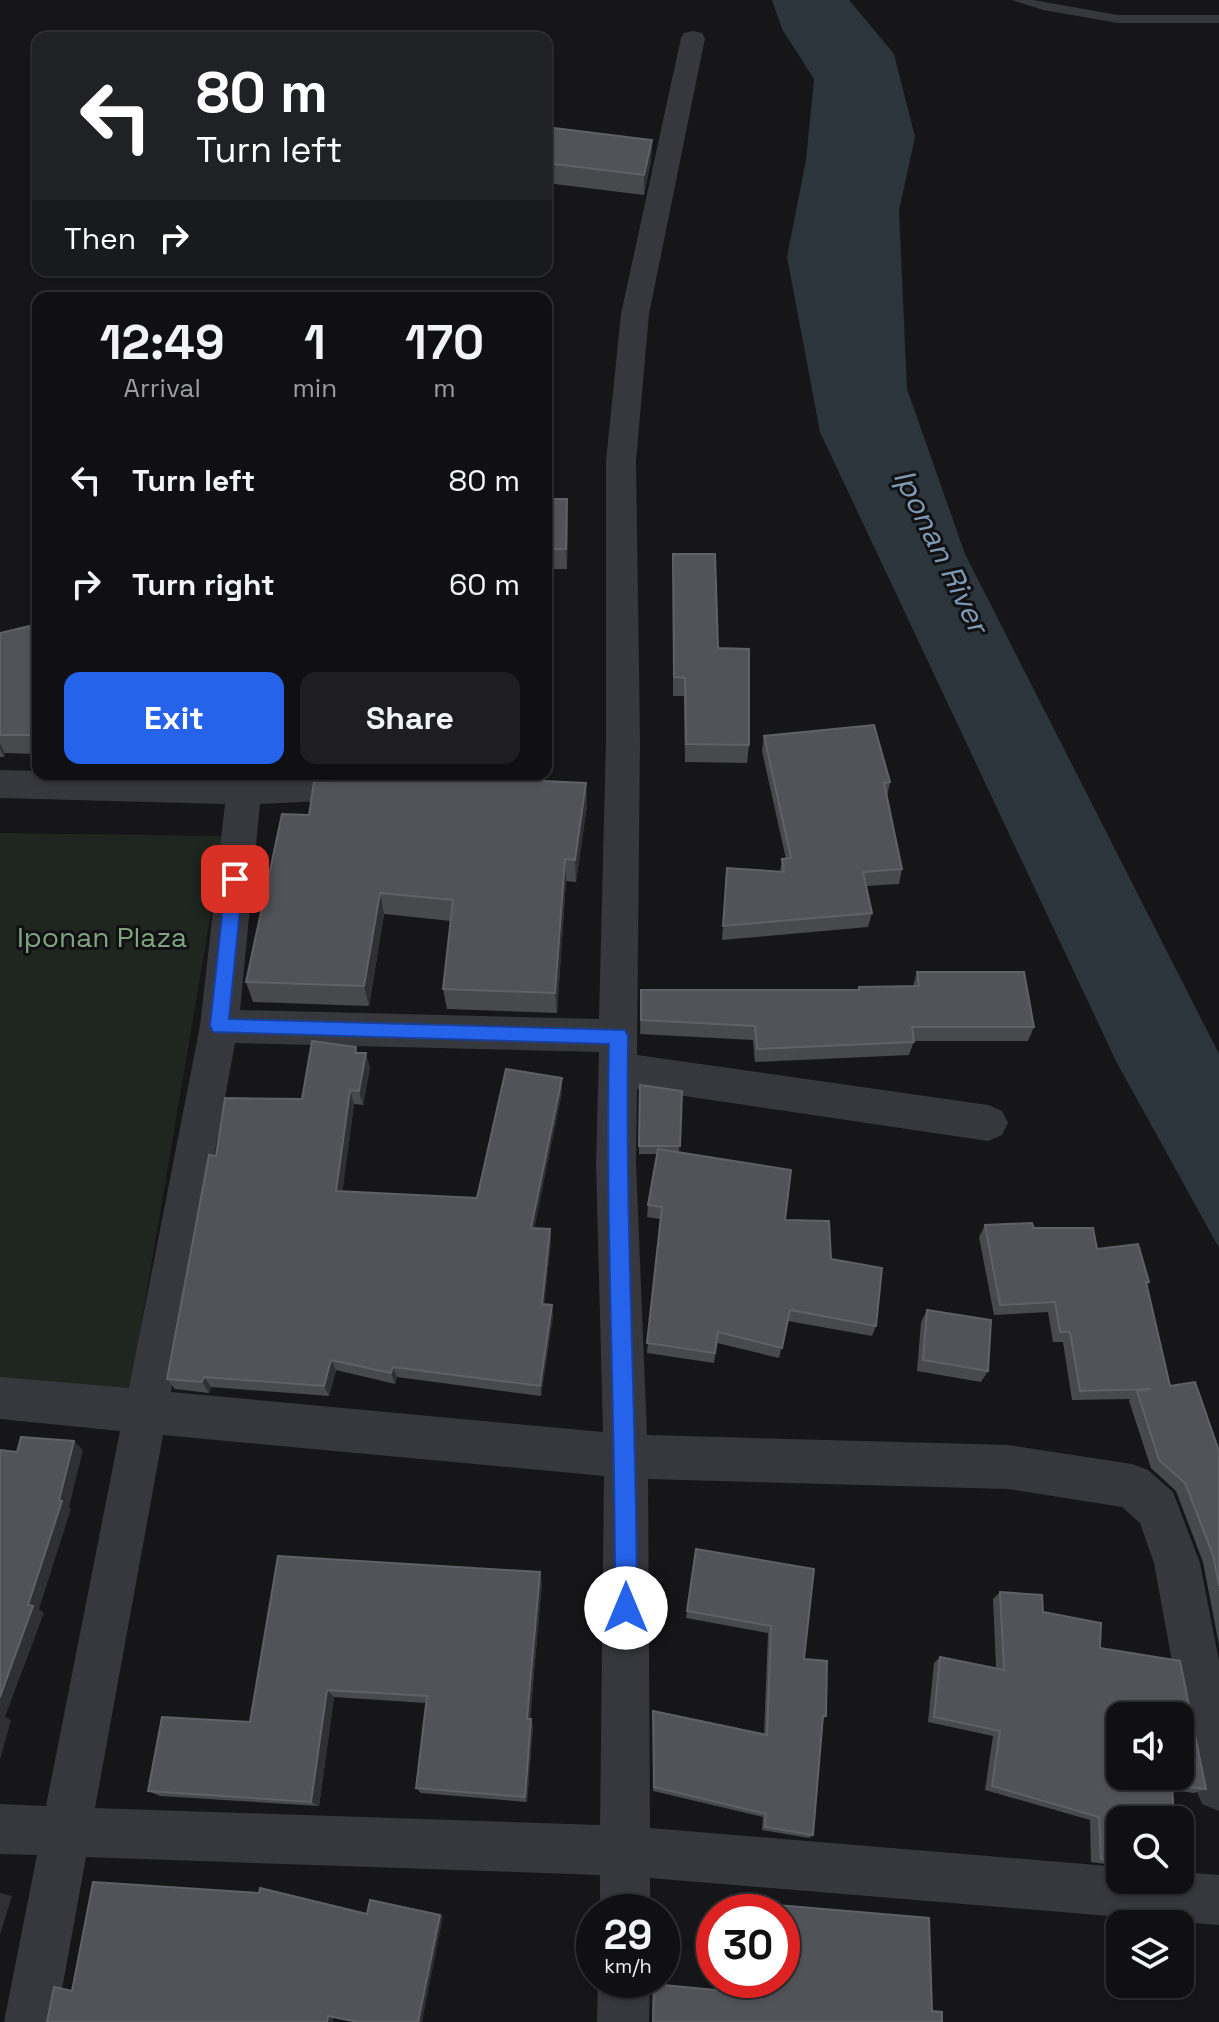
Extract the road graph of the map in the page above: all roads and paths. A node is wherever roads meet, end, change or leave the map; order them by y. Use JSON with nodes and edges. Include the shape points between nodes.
{"nodes":[{"id":1,"x":1018,"y":0,"type":"edge"},
{"id":2,"x":1219,"y":19,"type":"edge"},
{"id":3,"x":693,"y":38,"type":"dead end"},
{"id":4,"x":0,"y":784,"type":"edge"},
{"id":5,"x":400,"y":784,"type":"edge"},
{"id":6,"x":244,"y":791,"type":"junction"},
{"id":7,"x":219,"y":1026,"type":"junction"},
{"id":8,"x":618,"y":1052,"type":"junction"},
{"id":9,"x":988,"y":1123,"type":"dead end"},
{"id":10,"x":0,"y":1398,"type":"edge"},
{"id":11,"x":148,"y":1410,"type":"junction"},
{"id":12,"x":626,"y":1456,"type":"junction"},
{"id":13,"x":1219,"y":1787,"type":"edge"},
{"id":14,"x":0,"y":1829,"type":"edge"},
{"id":15,"x":67,"y":1831,"type":"junction"},
{"id":16,"x":626,"y":1851,"type":"junction"},
{"id":17,"x":625,"y":1894,"type":"edge"},
{"id":18,"x":1219,"y":1900,"type":"edge"},
{"id":19,"x":624,"y":1998,"type":"edge"},
{"id":20,"x":30,"y":2022,"type":"edge"},
{"id":21,"x":623,"y":2022,"type":"edge"}],
"edges":[{"from":1,"to":2,"type":"lane","via":[[1130,21]]},
{"from":3,"to":8,"type":"street","via":[[635,314],[621,461],[607,790]]},
{"from":4,"to":6,"type":"street"},
{"from":5,"to":6,"type":"street"},
{"from":6,"to":7,"type":"street"},
{"from":7,"to":8,"type":"street"},
{"from":7,"to":11,"type":"street"},
{"from":8,"to":9,"type":"street"},
{"from":8,"to":12,"type":"street","via":[[616,1163]]},
{"from":10,"to":11,"type":"street"},
{"from":11,"to":12,"type":"street"},
{"from":11,"to":15,"type":"street"},
{"from":12,"to":13,"type":"street","via":[[1008,1467],[1132,1486],[1157,1508],[1177,1563]]},
{"from":12,"to":16,"type":"street"},
{"from":14,"to":15,"type":"street"},
{"from":15,"to":16,"type":"street"},
{"from":15,"to":20,"type":"street"},
{"from":16,"to":17,"type":"street"},
{"from":16,"to":18,"type":"street"},
{"from":19,"to":21,"type":"street"}]}
